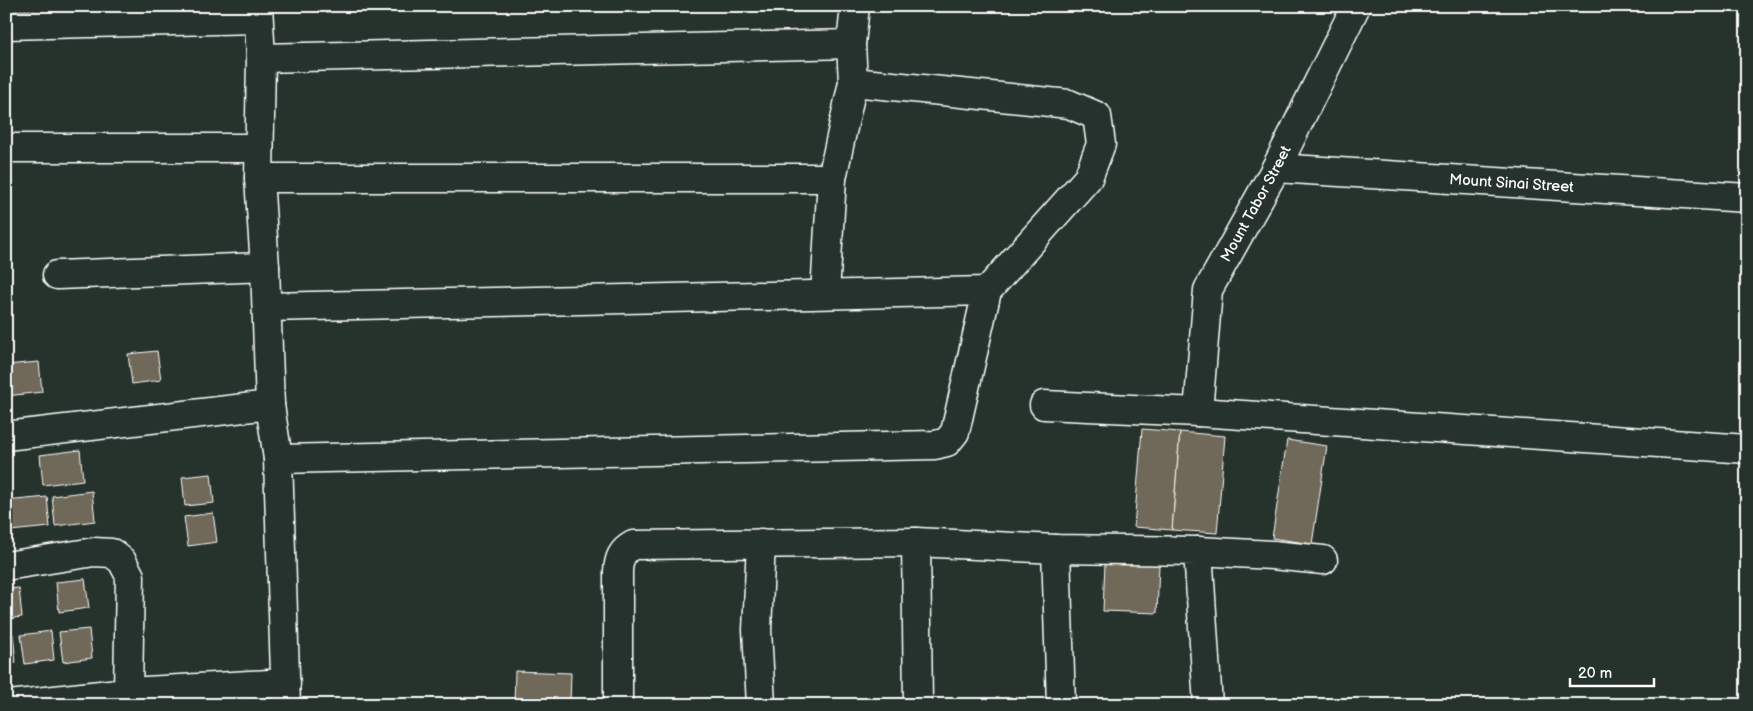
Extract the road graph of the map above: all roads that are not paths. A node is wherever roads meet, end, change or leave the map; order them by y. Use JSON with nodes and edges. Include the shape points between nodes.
{"nodes":[{"id":1,"x":855,"y":6,"type":"edge"},
{"id":2,"x":1356,"y":6,"type":"edge"},
{"id":3,"x":258,"y":13,"type":"edge"},
{"id":4,"x":6,"y":25,"type":"edge"},
{"id":5,"x":851,"y":44,"type":"junction"},
{"id":6,"x":262,"y":58,"type":"junction"},
{"id":7,"x":853,"y":82,"type":"junction"},
{"id":8,"x":13,"y":148,"type":"dead end"},
{"id":9,"x":259,"y":148,"type":"junction"},
{"id":10,"x":1276,"y":168,"type":"junction"},
{"id":11,"x":259,"y":178,"type":"junction"},
{"id":12,"x":832,"y":178,"type":"junction"},
{"id":13,"x":1747,"y":198,"type":"edge"},
{"id":14,"x":265,"y":268,"type":"junction"},
{"id":15,"x":56,"y":275,"type":"dead end"},
{"id":16,"x":987,"y":291,"type":"junction"},
{"id":17,"x":825,"y":294,"type":"junction"},
{"id":18,"x":267,"y":307,"type":"junction"},
{"id":19,"x":270,"y":405,"type":"junction"},
{"id":20,"x":1044,"y":405,"type":"dead end"},
{"id":21,"x":1198,"y":412,"type":"junction"},
{"id":22,"x":6,"y":436,"type":"edge"},
{"id":23,"x":1747,"y":449,"type":"edge"},
{"id":24,"x":278,"y":459,"type":"junction"},
{"id":25,"x":916,"y":542,"type":"junction"},
{"id":26,"x":761,"y":543,"type":"junction"},
{"id":27,"x":1056,"y":549,"type":"junction"},
{"id":28,"x":1198,"y":551,"type":"junction"},
{"id":29,"x":1323,"y":560,"type":"dead end"},
{"id":30,"x":6,"y":566,"type":"edge"},
{"id":31,"x":128,"y":692,"type":"junction"},
{"id":32,"x":286,"y":694,"type":"edge"},
{"id":33,"x":10,"y":705,"type":"edge"},
{"id":34,"x":618,"y":705,"type":"edge"},
{"id":35,"x":761,"y":705,"type":"edge"},
{"id":36,"x":918,"y":705,"type":"edge"},
{"id":37,"x":1061,"y":705,"type":"edge"},
{"id":38,"x":1208,"y":705,"type":"edge"}],
"edges":[{"from":1,"to":5,"type":"street"},
{"from":2,"to":10,"type":"street","name":"Mount Tabor Street"},
{"from":3,"to":4,"type":"street"},
{"from":3,"to":6,"type":"street"},
{"from":5,"to":6,"type":"street"},
{"from":5,"to":7,"type":"street"},
{"from":6,"to":9,"type":"street"},
{"from":7,"to":12,"type":"street"},
{"from":7,"to":16,"type":"street","via":[[1068,104],[1097,116],[1101,144],[1088,178]]},
{"from":8,"to":9,"type":"street"},
{"from":9,"to":11,"type":"street"},
{"from":10,"to":13,"type":"street","name":"Mount Sinai Street"},
{"from":10,"to":21,"type":"street","name":"Mount Tabor Street","via":[[1208,290]]},
{"from":11,"to":12,"type":"street"},
{"from":11,"to":14,"type":"street"},
{"from":12,"to":17,"type":"street"},
{"from":14,"to":15,"type":"street"},
{"from":14,"to":18,"type":"street"},
{"from":16,"to":17,"type":"street"},
{"from":16,"to":24,"type":"street","via":[[955,432],[947,442]]},
{"from":17,"to":18,"type":"street"},
{"from":18,"to":19,"type":"street"},
{"from":19,"to":22,"type":"street"},
{"from":19,"to":24,"type":"street"},
{"from":20,"to":21,"type":"street"},
{"from":21,"to":23,"type":"street"},
{"from":24,"to":32,"type":"street"},
{"from":25,"to":26,"type":"street"},
{"from":25,"to":27,"type":"street"},
{"from":25,"to":36,"type":"street"},
{"from":26,"to":34,"type":"street","via":[[633,545],[624,550],[618,571]]},
{"from":26,"to":35,"type":"street","via":[[756,630]]},
{"from":27,"to":28,"type":"street"},
{"from":27,"to":37,"type":"street"},
{"from":28,"to":29,"type":"street"},
{"from":28,"to":38,"type":"street"},
{"from":30,"to":31,"type":"street","via":[[94,552],[112,553],[122,560],[130,576]]},
{"from":31,"to":32,"type":"street"},
{"from":31,"to":33,"type":"street"}]}
